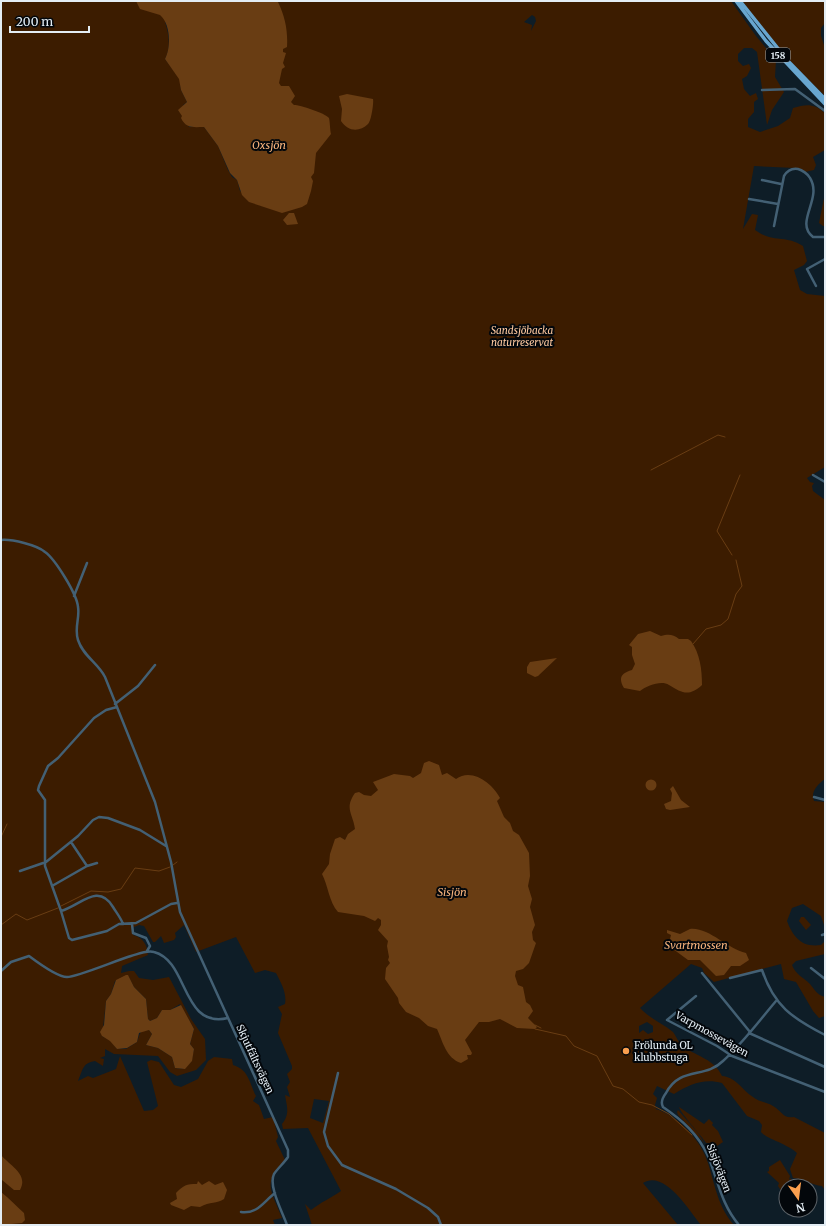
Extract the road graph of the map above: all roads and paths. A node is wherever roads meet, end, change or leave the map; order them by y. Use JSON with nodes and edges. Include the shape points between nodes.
{"nodes":[{"id":1,"x":736,"y":1,"type":"edge"},
{"id":2,"x":740,"y":1,"type":"edge"},
{"id":3,"x":762,"y":90,"type":"dead end"},
{"id":4,"x":825,"y":99,"type":"edge"},
{"id":5,"x":825,"y":104,"type":"edge"},
{"id":6,"x":825,"y":111,"type":"edge"},
{"id":7,"x":762,"y":180,"type":"dead end"},
{"id":8,"x":781,"y":184,"type":"junction"},
{"id":9,"x":749,"y":199,"type":"dead end"},
{"id":10,"x":778,"y":204,"type":"junction"},
{"id":11,"x":774,"y":226,"type":"dead end"},
{"id":12,"x":825,"y":237,"type":"edge"},
{"id":13,"x":825,"y":259,"type":"edge"},
{"id":14,"x":816,"y":286,"type":"dead end"},
{"id":15,"x":814,"y":475,"type":"dead end"},
{"id":16,"x":825,"y":482,"type":"edge"},
{"id":17,"x":1,"y":540,"type":"edge"},
{"id":18,"x":87,"y":563,"type":"dead end"},
{"id":19,"x":74,"y":596,"type":"junction"},
{"id":20,"x":156,"y":665,"type":"dead end"},
{"id":21,"x":116,"y":704,"type":"junction"},
{"id":22,"x":117,"y":708,"type":"junction"},
{"id":23,"x":814,"y":797,"type":"dead end"},
{"id":24,"x":825,"y":800,"type":"edge"},
{"id":25,"x":71,"y":842,"type":"junction"},
{"id":26,"x":167,"y":846,"type":"junction"},
{"id":27,"x":46,"y":862,"type":"junction"},
{"id":28,"x":97,"y":863,"type":"dead end"},
{"id":29,"x":87,"y":866,"type":"junction"},
{"id":30,"x":20,"y":871,"type":"dead end"},
{"id":31,"x":52,"y":886,"type":"junction"},
{"id":32,"x":177,"y":903,"type":"junction"},
{"id":33,"x":61,"y":911,"type":"junction"},
{"id":34,"x":123,"y":924,"type":"junction"},
{"id":35,"x":132,"y":924,"type":"junction"},
{"id":36,"x":147,"y":952,"type":"junction"},
{"id":37,"x":811,"y":968,"type":"dead end"},
{"id":38,"x":1,"y":971,"type":"edge"},
{"id":39,"x":702,"y":973,"type":"dead end"},
{"id":40,"x":730,"y":978,"type":"dead end"},
{"id":41,"x":825,"y":979,"type":"edge"},
{"id":42,"x":696,"y":996,"type":"dead end"},
{"id":43,"x":776,"y":1001,"type":"junction"},
{"id":44,"x":228,"y":1018,"type":"junction"},
{"id":45,"x":749,"y":1033,"type":"junction"},
{"id":46,"x":825,"y":1035,"type":"edge"},
{"id":47,"x":729,"y":1055,"type":"junction"},
{"id":48,"x":825,"y":1067,"type":"edge"},
{"id":49,"x":338,"y":1073,"type":"dead end"},
{"id":50,"x":825,"y":1092,"type":"edge"},
{"id":51,"x":275,"y":1193,"type":"junction"},
{"id":52,"x":241,"y":1212,"type":"dead end"},
{"id":53,"x":287,"y":1225,"type":"edge"},
{"id":54,"x":440,"y":1225,"type":"edge"},
{"id":55,"x":739,"y":1225,"type":"edge"}],
"edges":[{"from":1,"to":5,"type":"main road","number":"158","via":[[770,46]]},
{"from":2,"to":4,"type":"main road","number":"158","via":[[788,61]]},
{"from":3,"to":6,"type":"street","via":[[795,89]]},
{"from":7,"to":8,"type":"street"},
{"from":8,"to":10,"type":"street"},
{"from":8,"to":12,"type":"street","via":[[784,176],[790,171],[799,170],[808,175],[815,193],[806,220],[807,230],[813,237]]},
{"from":9,"to":10,"type":"street"},
{"from":10,"to":11,"type":"street"},
{"from":13,"to":14,"type":"street","via":[[807,269]]},
{"from":15,"to":16,"type":"street"},
{"from":17,"to":19,"type":"street","via":[[45,551]]},
{"from":18,"to":19,"type":"street"},
{"from":19,"to":21,"type":"street","via":[[78,608],[78,642],[103,672]]},
{"from":20,"to":21,"type":"street","via":[[138,686]]},
{"from":21,"to":22,"type":"street"},
{"from":22,"to":26,"type":"street","via":[[155,802]]},
{"from":22,"to":27,"type":"street","via":[[106,710],[94,718],[48,766],[42,777],[38,790],[45,800]]},
{"from":23,"to":24,"type":"street"},
{"from":25,"to":26,"type":"street","via":[[93,820],[103,817],[140,830]]},
{"from":25,"to":27,"type":"street"},
{"from":25,"to":29,"type":"street"},
{"from":26,"to":32,"type":"street"},
{"from":27,"to":30,"type":"street"},
{"from":27,"to":31,"type":"street"},
{"from":28,"to":29,"type":"street"},
{"from":29,"to":31,"type":"street"},
{"from":31,"to":33,"type":"street"},
{"from":32,"to":35,"type":"street"},
{"from":32,"to":44,"type":"street"},
{"from":33,"to":34,"type":"street","via":[[93,896],[103,896],[110,901]]},
{"from":33,"to":34,"type":"street","via":[[69,938],[72,940]]},
{"from":34,"to":35,"type":"street"},
{"from":35,"to":36,"type":"street","via":[[133,933],[146,938],[150,946]]},
{"from":36,"to":38,"type":"street","via":[[69,977],[58,974],[29,956],[14,961]]},
{"from":36,"to":44,"type":"street","name":"Skjutfältsvägen","via":[[157,953],[171,964],[201,1014],[214,1019]]},
{"from":37,"to":41,"type":"street"},
{"from":39,"to":45,"type":"street"},
{"from":40,"to":43,"type":"street","via":[[762,970]]},
{"from":42,"to":47,"type":"street","name":"Varpmossevägen","via":[[668,1020]]},
{"from":43,"to":45,"type":"street"},
{"from":43,"to":46,"type":"street","via":[[792,1016]]},
{"from":44,"to":51,"type":"street","name":"Skjutfältsvägen","via":[[289,1153],[273,1178]]},
{"from":45,"to":47,"type":"street"},
{"from":45,"to":48,"type":"street"},
{"from":47,"to":50,"type":"street","name":"Varpmossevägen"},
{"from":47,"to":55,"type":"street","name":"Sisjövägen","via":[[714,1068],[679,1078],[667,1090],[661,1104],[682,1121],[699,1140],[722,1198]]},
{"from":49,"to":54,"type":"street","via":[[325,1122],[324,1138],[338,1160],[342,1165],[396,1189],[428,1208],[434,1212]]},
{"from":51,"to":52,"type":"street","via":[[258,1210]]},
{"from":51,"to":53,"type":"street","name":"Skjutfältsvägen"}]}
